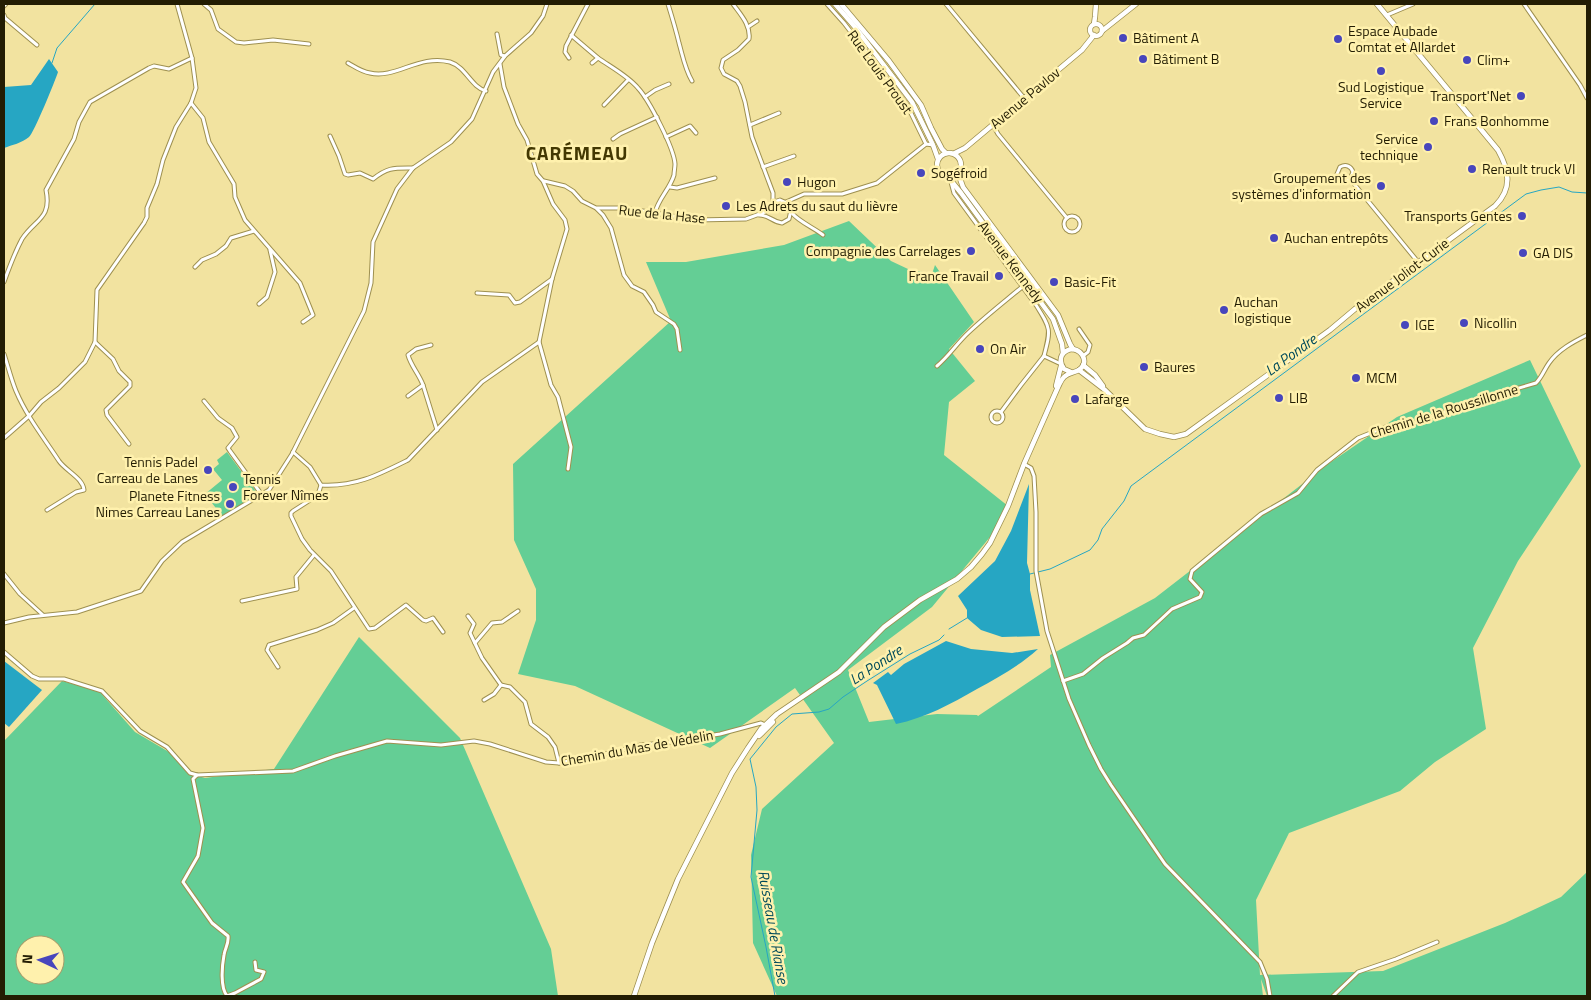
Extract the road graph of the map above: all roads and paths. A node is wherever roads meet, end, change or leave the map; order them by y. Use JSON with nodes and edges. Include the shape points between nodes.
{"nodes":[{"id":1,"x":177,"y":4,"type":"edge"},
{"id":2,"x":204,"y":4,"type":"edge"},
{"id":3,"x":547,"y":4,"type":"edge"},
{"id":4,"x":588,"y":4,"type":"edge"},
{"id":5,"x":668,"y":4,"type":"edge"},
{"id":6,"x":732,"y":4,"type":"edge"},
{"id":7,"x":827,"y":4,"type":"edge"},
{"id":8,"x":835,"y":4,"type":"edge"},
{"id":9,"x":841,"y":4,"type":"edge"},
{"id":10,"x":946,"y":4,"type":"edge"},
{"id":11,"x":1096,"y":4,"type":"edge"},
{"id":12,"x":1136,"y":4,"type":"edge"},
{"id":13,"x":1377,"y":4,"type":"edge"},
{"id":14,"x":1413,"y":4,"type":"edge"},
{"id":15,"x":1524,"y":4,"type":"edge"},
{"id":16,"x":1387,"y":14,"type":"junction"},
{"id":17,"x":4,"y":15,"type":"edge"},
{"id":18,"x":757,"y":21,"type":"dead end"},
{"id":19,"x":748,"y":27,"type":"junction"},
{"id":20,"x":1099,"y":27,"type":"junction"},
{"id":21,"x":498,"y":34,"type":"dead end"},
{"id":22,"x":1092,"y":34,"type":"junction"},
{"id":23,"x":571,"y":36,"type":"junction"},
{"id":24,"x":309,"y":44,"type":"dead end"},
{"id":25,"x":37,"y":45,"type":"dead end"},
{"id":26,"x":505,"y":56,"type":"junction"},
{"id":27,"x":192,"y":58,"type":"junction"},
{"id":28,"x":569,"y":58,"type":"dead end"},
{"id":29,"x":598,"y":58,"type":"junction"},
{"id":30,"x":348,"y":63,"type":"dead end"},
{"id":31,"x":500,"y":63,"type":"junction"},
{"id":32,"x":592,"y":63,"type":"dead end"},
{"id":33,"x":628,"y":80,"type":"junction"},
{"id":34,"x":692,"y":81,"type":"dead end"},
{"id":35,"x":669,"y":84,"type":"dead end"},
{"id":36,"x":486,"y":92,"type":"junction"},
{"id":37,"x":645,"y":97,"type":"junction"},
{"id":38,"x":1024,"y":98,"type":"junction"},
{"id":39,"x":1587,"y":98,"type":"edge"},
{"id":40,"x":191,"y":103,"type":"junction"},
{"id":41,"x":604,"y":105,"type":"dead end"},
{"id":42,"x":779,"y":113,"type":"dead end"},
{"id":43,"x":656,"y":117,"type":"junction"},
{"id":44,"x":750,"y":125,"type":"junction"},
{"id":45,"x":993,"y":125,"type":"junction"},
{"id":46,"x":987,"y":130,"type":"junction"},
{"id":47,"x":696,"y":133,"type":"dead end"},
{"id":48,"x":998,"y":134,"type":"junction"},
{"id":49,"x":330,"y":136,"type":"dead end"},
{"id":50,"x":666,"y":137,"type":"junction"},
{"id":51,"x":613,"y":138,"type":"dead end"},
{"id":52,"x":926,"y":144,"type":"junction"},
{"id":53,"x":933,"y":145,"type":"junction"},
{"id":54,"x":965,"y":148,"type":"junction"},
{"id":55,"x":946,"y":153,"type":"junction"},
{"id":56,"x":954,"y":153,"type":"junction"},
{"id":57,"x":794,"y":156,"type":"dead end"},
{"id":58,"x":938,"y":159,"type":"junction"},
{"id":59,"x":960,"y":159,"type":"junction"},
{"id":60,"x":763,"y":167,"type":"junction"},
{"id":61,"x":413,"y":168,"type":"junction"},
{"id":62,"x":958,"y":173,"type":"junction"},
{"id":63,"x":948,"y":177,"type":"junction"},
{"id":64,"x":714,"y":178,"type":"dead end"},
{"id":65,"x":1350,"y":180,"type":"junction"},
{"id":66,"x":543,"y":181,"type":"junction"},
{"id":67,"x":951,"y":182,"type":"junction"},
{"id":68,"x":670,"y":186,"type":"junction"},
{"id":69,"x":772,"y":193,"type":"junction"},
{"id":70,"x":795,"y":198,"type":"junction"},
{"id":71,"x":780,"y":200,"type":"junction"},
{"id":72,"x":786,"y":202,"type":"junction"},
{"id":73,"x":773,"y":203,"type":"junction"},
{"id":74,"x":790,"y":206,"type":"junction"},
{"id":75,"x":596,"y":208,"type":"junction"},
{"id":76,"x":769,"y":208,"type":"junction"},
{"id":77,"x":655,"y":212,"type":"junction"},
{"id":78,"x":791,"y":213,"type":"junction"},
{"id":79,"x":759,"y":215,"type":"junction"},
{"id":80,"x":771,"y":218,"type":"junction"},
{"id":81,"x":796,"y":218,"type":"junction"},
{"id":82,"x":1067,"y":218,"type":"junction"},
{"id":83,"x":789,"y":219,"type":"junction"},
{"id":84,"x":255,"y":230,"type":"junction"},
{"id":85,"x":823,"y":235,"type":"dead end"},
{"id":86,"x":269,"y":248,"type":"junction"},
{"id":87,"x":1418,"y":262,"type":"junction"},
{"id":88,"x":195,"y":267,"type":"dead end"},
{"id":89,"x":552,"y":279,"type":"junction"},
{"id":90,"x":4,"y":282,"type":"edge"},
{"id":91,"x":1022,"y":287,"type":"junction"},
{"id":92,"x":477,"y":293,"type":"dead end"},
{"id":93,"x":259,"y":304,"type":"dead end"},
{"id":94,"x":304,"y":322,"type":"dead end"},
{"id":95,"x":1079,"y":329,"type":"dead end"},
{"id":96,"x":1587,"y":335,"type":"edge"},
{"id":97,"x":95,"y":342,"type":"junction"},
{"id":98,"x":539,"y":342,"type":"junction"},
{"id":99,"x":431,"y":345,"type":"dead end"},
{"id":100,"x":1073,"y":348,"type":"junction"},
{"id":101,"x":680,"y":350,"type":"dead end"},
{"id":102,"x":4,"y":354,"type":"edge"},
{"id":103,"x":1062,"y":354,"type":"junction"},
{"id":104,"x":1044,"y":356,"type":"junction"},
{"id":105,"x":1083,"y":356,"type":"junction"},
{"id":106,"x":1053,"y":359,"type":"junction"},
{"id":107,"x":1061,"y":365,"type":"junction"},
{"id":108,"x":1083,"y":365,"type":"junction"},
{"id":109,"x":937,"y":366,"type":"dead end"},
{"id":110,"x":1079,"y":370,"type":"junction"},
{"id":111,"x":1071,"y":372,"type":"junction"},
{"id":112,"x":423,"y":384,"type":"junction"},
{"id":113,"x":1105,"y":390,"type":"junction"},
{"id":114,"x":1055,"y":394,"type":"junction"},
{"id":115,"x":408,"y":396,"type":"dead end"},
{"id":116,"x":204,"y":401,"type":"dead end"},
{"id":117,"x":1001,"y":412,"type":"junction"},
{"id":118,"x":28,"y":416,"type":"junction"},
{"id":119,"x":436,"y":430,"type":"junction"},
{"id":120,"x":4,"y":438,"type":"edge"},
{"id":121,"x":129,"y":444,"type":"dead end"},
{"id":122,"x":293,"y":452,"type":"junction"},
{"id":123,"x":1023,"y":466,"type":"junction"},
{"id":124,"x":568,"y":469,"type":"dead end"},
{"id":125,"x":320,"y":485,"type":"junction"},
{"id":126,"x":262,"y":495,"type":"junction"},
{"id":127,"x":47,"y":510,"type":"dead end"},
{"id":128,"x":314,"y":555,"type":"junction"},
{"id":129,"x":4,"y":574,"type":"edge"},
{"id":130,"x":242,"y":601,"type":"dead end"},
{"id":131,"x":354,"y":608,"type":"junction"},
{"id":132,"x":518,"y":611,"type":"dead end"},
{"id":133,"x":43,"y":615,"type":"junction"},
{"id":134,"x":468,"y":616,"type":"dead end"},
{"id":135,"x":4,"y":623,"type":"edge"},
{"id":136,"x":443,"y":632,"type":"dead end"},
{"id":137,"x":474,"y":643,"type":"junction"},
{"id":138,"x":4,"y":652,"type":"edge"},
{"id":139,"x":278,"y":667,"type":"dead end"},
{"id":140,"x":1063,"y":681,"type":"junction"},
{"id":141,"x":500,"y":685,"type":"junction"},
{"id":142,"x":484,"y":700,"type":"dead end"},
{"id":143,"x":752,"y":725,"type":"junction"},
{"id":144,"x":767,"y":726,"type":"junction"},
{"id":145,"x":762,"y":730,"type":"junction"},
{"id":146,"x":559,"y":763,"type":"junction"},
{"id":147,"x":197,"y":775,"type":"junction"},
{"id":148,"x":1437,"y":942,"type":"dead end"},
{"id":149,"x":255,"y":962,"type":"dead end"},
{"id":150,"x":634,"y":996,"type":"edge"},
{"id":151,"x":1270,"y":996,"type":"edge"},
{"id":152,"x":1333,"y":996,"type":"edge"}],
"edges":[{"from":1,"to":27,"type":"street"},
{"from":2,"to":24,"type":"street","via":[[211,10],[218,29],[236,42],[273,40]]},
{"from":3,"to":26,"type":"street","via":[[531,33]]},
{"from":4,"to":23,"type":"street"},
{"from":5,"to":34,"type":"street","via":[[681,56]]},
{"from":6,"to":19,"type":"street"},
{"from":7,"to":52,"type":"street","name":"Rue Louis Proust","via":[[907,105]]},
{"from":8,"to":53,"type":"main road","via":[[912,102]]},
{"from":9,"to":55,"type":"main road","via":[[921,105]]},
{"from":10,"to":38,"type":"street"},
{"from":11,"to":20,"type":"main road"},
{"from":12,"to":20,"type":"main road","via":[[1109,26]]},
{"from":13,"to":16,"type":"main road","name":"Avenue Joliot-Curie"},
{"from":14,"to":16,"type":"street"},
{"from":15,"to":39,"type":"street"},
{"from":16,"to":87,"type":"main road","name":"Avenue Joliot-Curie","via":[[1498,150],[1507,173],[1506,187],[1495,206]]},
{"from":17,"to":25,"type":"street"},
{"from":18,"to":19,"type":"street"},
{"from":19,"to":44,"type":"street","via":[[749,39],[723,60],[721,68],[740,86]]},
{"from":20,"to":22,"type":"main road","via":[[1099,35]]},
{"from":20,"to":22,"type":"main road","name":"Avenue Pavlov","via":[[1091,27]]},
{"from":21,"to":26,"type":"street","via":[[501,55]]},
{"from":22,"to":38,"type":"main road","name":"Avenue Pavlov","via":[[1084,47]]},
{"from":23,"to":28,"type":"street","via":[[566,46]]},
{"from":23,"to":29,"type":"street"},
{"from":26,"to":31,"type":"street"},
{"from":27,"to":40,"type":"street","via":[[196,88]]},
{"from":27,"to":90,"type":"street","via":[[169,69],[149,68],[90,102],[46,190],[45,214],[23,239]]},
{"from":29,"to":32,"type":"street"},
{"from":29,"to":33,"type":"street"},
{"from":30,"to":36,"type":"street","via":[[368,73],[382,74],[426,61],[450,62],[467,74],[479,90]]},
{"from":31,"to":36,"type":"street"},
{"from":31,"to":66,"type":"street","via":[[504,87],[527,140],[537,174]]},
{"from":33,"to":37,"type":"street"},
{"from":33,"to":41,"type":"street"},
{"from":35,"to":37,"type":"street"},
{"from":36,"to":61,"type":"street","via":[[472,119],[451,142]]},
{"from":37,"to":43,"type":"street"},
{"from":38,"to":45,"type":"main road","name":"Avenue Pavlov"},
{"from":40,"to":84,"type":"street","via":[[202,118],[209,142],[234,184],[235,197],[245,220]]},
{"from":40,"to":97,"type":"street","via":[[176,127],[163,160],[144,223],[97,290]]},
{"from":42,"to":44,"type":"street"},
{"from":43,"to":50,"type":"street"},
{"from":43,"to":51,"type":"street"},
{"from":44,"to":60,"type":"street"},
{"from":45,"to":46,"type":"main road","name":"Avenue Pavlov"},
{"from":45,"to":48,"type":"street"},
{"from":46,"to":48,"type":"street"},
{"from":46,"to":54,"type":"main road","name":"Avenue Pavlov"},
{"from":47,"to":50,"type":"street","via":[[690,126]]},
{"from":48,"to":82,"type":"street"},
{"from":49,"to":61,"type":"street","via":[[345,174],[360,173],[373,179],[394,168]]},
{"from":50,"to":68,"type":"street","via":[[675,163]]},
{"from":52,"to":53,"type":"street"},
{"from":52,"to":70,"type":"street","via":[[877,183],[842,194],[804,194]]},
{"from":53,"to":58,"type":"main road"},
{"from":54,"to":56,"type":"main road","name":"Avenue Pavlov"},
{"from":54,"to":59,"type":"main road","name":"Avenue Pavlov"},
{"from":55,"to":56,"type":"main road"},
{"from":55,"to":58,"type":"main road"},
{"from":56,"to":59,"type":"main road"},
{"from":57,"to":60,"type":"street"},
{"from":58,"to":63,"type":"main road","via":[[938,170]]},
{"from":59,"to":62,"type":"main road","via":[[962,166]]},
{"from":60,"to":69,"type":"street"},
{"from":61,"to":122,"type":"street","via":[[397,189],[373,242],[371,282],[364,311]]},
{"from":62,"to":63,"type":"main road"},
{"from":62,"to":100,"type":"main road","name":"Avenue Kennedy","via":[[963,187],[1058,314]]},
{"from":63,"to":67,"type":"main road","name":"Avenue Kennedy"},
{"from":64,"to":68,"type":"street","via":[[677,188]]},
{"from":65,"to":65,"type":"street","via":[[1351,167],[1340,167],[1337,174],[1340,179]]},
{"from":65,"to":87,"type":"street"},
{"from":66,"to":75,"type":"street","via":[[565,186]]},
{"from":66,"to":89,"type":"street","via":[[567,229]]},
{"from":67,"to":91,"type":"street","via":[[954,193]]},
{"from":67,"to":103,"type":"main road","name":"Avenue Kennedy","via":[[1053,319]]},
{"from":68,"to":77,"type":"street"},
{"from":69,"to":71,"type":"street"},
{"from":69,"to":73,"type":"street"},
{"from":70,"to":72,"type":"street"},
{"from":70,"to":74,"type":"street"},
{"from":71,"to":72,"type":"street"},
{"from":71,"to":73,"type":"street"},
{"from":72,"to":74,"type":"street"},
{"from":73,"to":76,"type":"street"},
{"from":74,"to":78,"type":"street"},
{"from":75,"to":77,"type":"street","name":"Rue de la Hase"},
{"from":75,"to":101,"type":"street","via":[[610,228],[624,276],[632,286],[644,292],[656,312],[674,324]]},
{"from":76,"to":79,"type":"street"},
{"from":76,"to":80,"type":"street"},
{"from":77,"to":79,"type":"street","name":"Rue de la Hase","via":[[704,220],[746,219]]},
{"from":78,"to":81,"type":"street"},
{"from":78,"to":83,"type":"street"},
{"from":79,"to":80,"type":"street"},
{"from":80,"to":83,"type":"street","via":[[782,223]]},
{"from":81,"to":83,"type":"street"},
{"from":81,"to":85,"type":"street"},
{"from":82,"to":82,"type":"street","via":[[1066,230],[1078,230],[1077,218]]},
{"from":84,"to":86,"type":"street"},
{"from":84,"to":88,"type":"street","via":[[231,238],[226,246]]},
{"from":86,"to":93,"type":"street","via":[[275,272],[267,297]]},
{"from":86,"to":94,"type":"street","via":[[300,283],[313,315]]},
{"from":87,"to":113,"type":"main road","name":"Avenue Joliot-Curie","via":[[1186,434],[1174,437],[1145,429]]},
{"from":89,"to":92,"type":"street","via":[[515,303],[508,295]]},
{"from":89,"to":98,"type":"street"},
{"from":91,"to":104,"type":"street","via":[[1048,324]]},
{"from":91,"to":109,"type":"street","via":[[969,332]]},
{"from":95,"to":105,"type":"street","via":[[1090,345]]},
{"from":96,"to":140,"type":"street","name":"Chemin de la Roussillonne","via":[[1561,351],[1536,383],[1409,425],[1388,426],[1358,438],[1334,454],[1298,492],[1261,514],[1192,571],[1190,579],[1202,592],[1200,597],[1172,609],[1144,635],[1133,638],[1083,674]]},
{"from":97,"to":118,"type":"street","via":[[85,362]]},
{"from":97,"to":121,"type":"street","via":[[130,382],[130,386],[106,410],[107,416]]},
{"from":98,"to":119,"type":"street","via":[[482,382]]},
{"from":98,"to":124,"type":"street","via":[[571,447]]},
{"from":99,"to":112,"type":"street","via":[[416,349],[408,356]]},
{"from":100,"to":103,"type":"main road"},
{"from":100,"to":105,"type":"main road","name":"Avenue Kennedy"},
{"from":102,"to":118,"type":"street"},
{"from":103,"to":106,"type":"street"},
{"from":103,"to":107,"type":"main road","name":"Avenue Kennedy"},
{"from":104,"to":106,"type":"street"},
{"from":104,"to":117,"type":"street"},
{"from":105,"to":108,"type":"main road"},
{"from":106,"to":107,"type":"street"},
{"from":107,"to":111,"type":"main road"},
{"from":107,"to":114,"type":"main road","name":"Avenue Kennedy"},
{"from":108,"to":110,"type":"main road"},
{"from":108,"to":113,"type":"main road","name":"Avenue Joliot-Curie"},
{"from":110,"to":111,"type":"main road"},
{"from":110,"to":113,"type":"main road","name":"Avenue Joliot-Curie"},
{"from":111,"to":114,"type":"main road","via":[[1062,380]]},
{"from":112,"to":115,"type":"street"},
{"from":112,"to":119,"type":"street"},
{"from":114,"to":123,"type":"main road"},
{"from":116,"to":126,"type":"street","via":[[235,433],[236,437],[228,448]]},
{"from":117,"to":117,"type":"street","via":[[993,413],[993,422],[1003,420]]},
{"from":118,"to":120,"type":"street"},
{"from":118,"to":127,"type":"street","via":[[64,468],[84,486],[84,490]]},
{"from":119,"to":125,"type":"street","via":[[408,460],[357,483]]},
{"from":122,"to":125,"type":"street","via":[[310,467]]},
{"from":122,"to":126,"type":"street","via":[[275,483]]},
{"from":123,"to":140,"type":"street","via":[[1031,468],[1033,473],[1036,572],[1047,632]]},
{"from":123,"to":144,"type":"main road","via":[[990,543],[971,567],[957,579],[907,608],[839,672],[777,714]]},
{"from":125,"to":128,"type":"street","via":[[318,495],[290,513]]},
{"from":126,"to":133,"type":"street","via":[[182,542],[162,561],[141,591],[77,612]]},
{"from":128,"to":130,"type":"street","via":[[296,577],[297,589]]},
{"from":128,"to":131,"type":"street","via":[[332,571]]},
{"from":129,"to":133,"type":"street"},
{"from":131,"to":136,"type":"street","via":[[369,629],[375,628],[406,604],[424,620],[434,618]]},
{"from":131,"to":139,"type":"street","via":[[317,630],[269,645],[267,650]]},
{"from":132,"to":137,"type":"street","via":[[502,622],[492,622]]},
{"from":133,"to":135,"type":"street"},
{"from":134,"to":137,"type":"street","via":[[474,624],[470,632]]},
{"from":137,"to":141,"type":"street"},
{"from":138,"to":147,"type":"street","via":[[39,679],[64,679],[102,690],[140,731],[167,747],[190,773]]},
{"from":140,"to":151,"type":"street","via":[[1089,745],[1111,785],[1165,864],[1260,962]]},
{"from":141,"to":142,"type":"street"},
{"from":141,"to":146,"type":"street","via":[[510,687],[525,702],[531,724],[548,737],[555,747]]},
{"from":143,"to":144,"type":"street","name":"Chemin du Mas de Védelin","via":[[761,723]]},
{"from":143,"to":145,"type":"street"},
{"from":143,"to":146,"type":"street","name":"Chemin du Mas de Védelin","via":[[720,734],[641,745]]},
{"from":144,"to":145,"type":"main road"},
{"from":145,"to":150,"type":"main road","via":[[732,774],[678,879]]},
{"from":146,"to":147,"type":"street","name":"Chemin du Mas de Védelin","via":[[490,744],[387,741],[293,771]]},
{"from":147,"to":149,"type":"street","via":[[193,779],[203,828],[198,856],[183,882],[212,923],[228,936],[223,979],[227,996],[261,979],[264,972],[256,970]]},
{"from":148,"to":152,"type":"street","via":[[1358,972]]}]}
